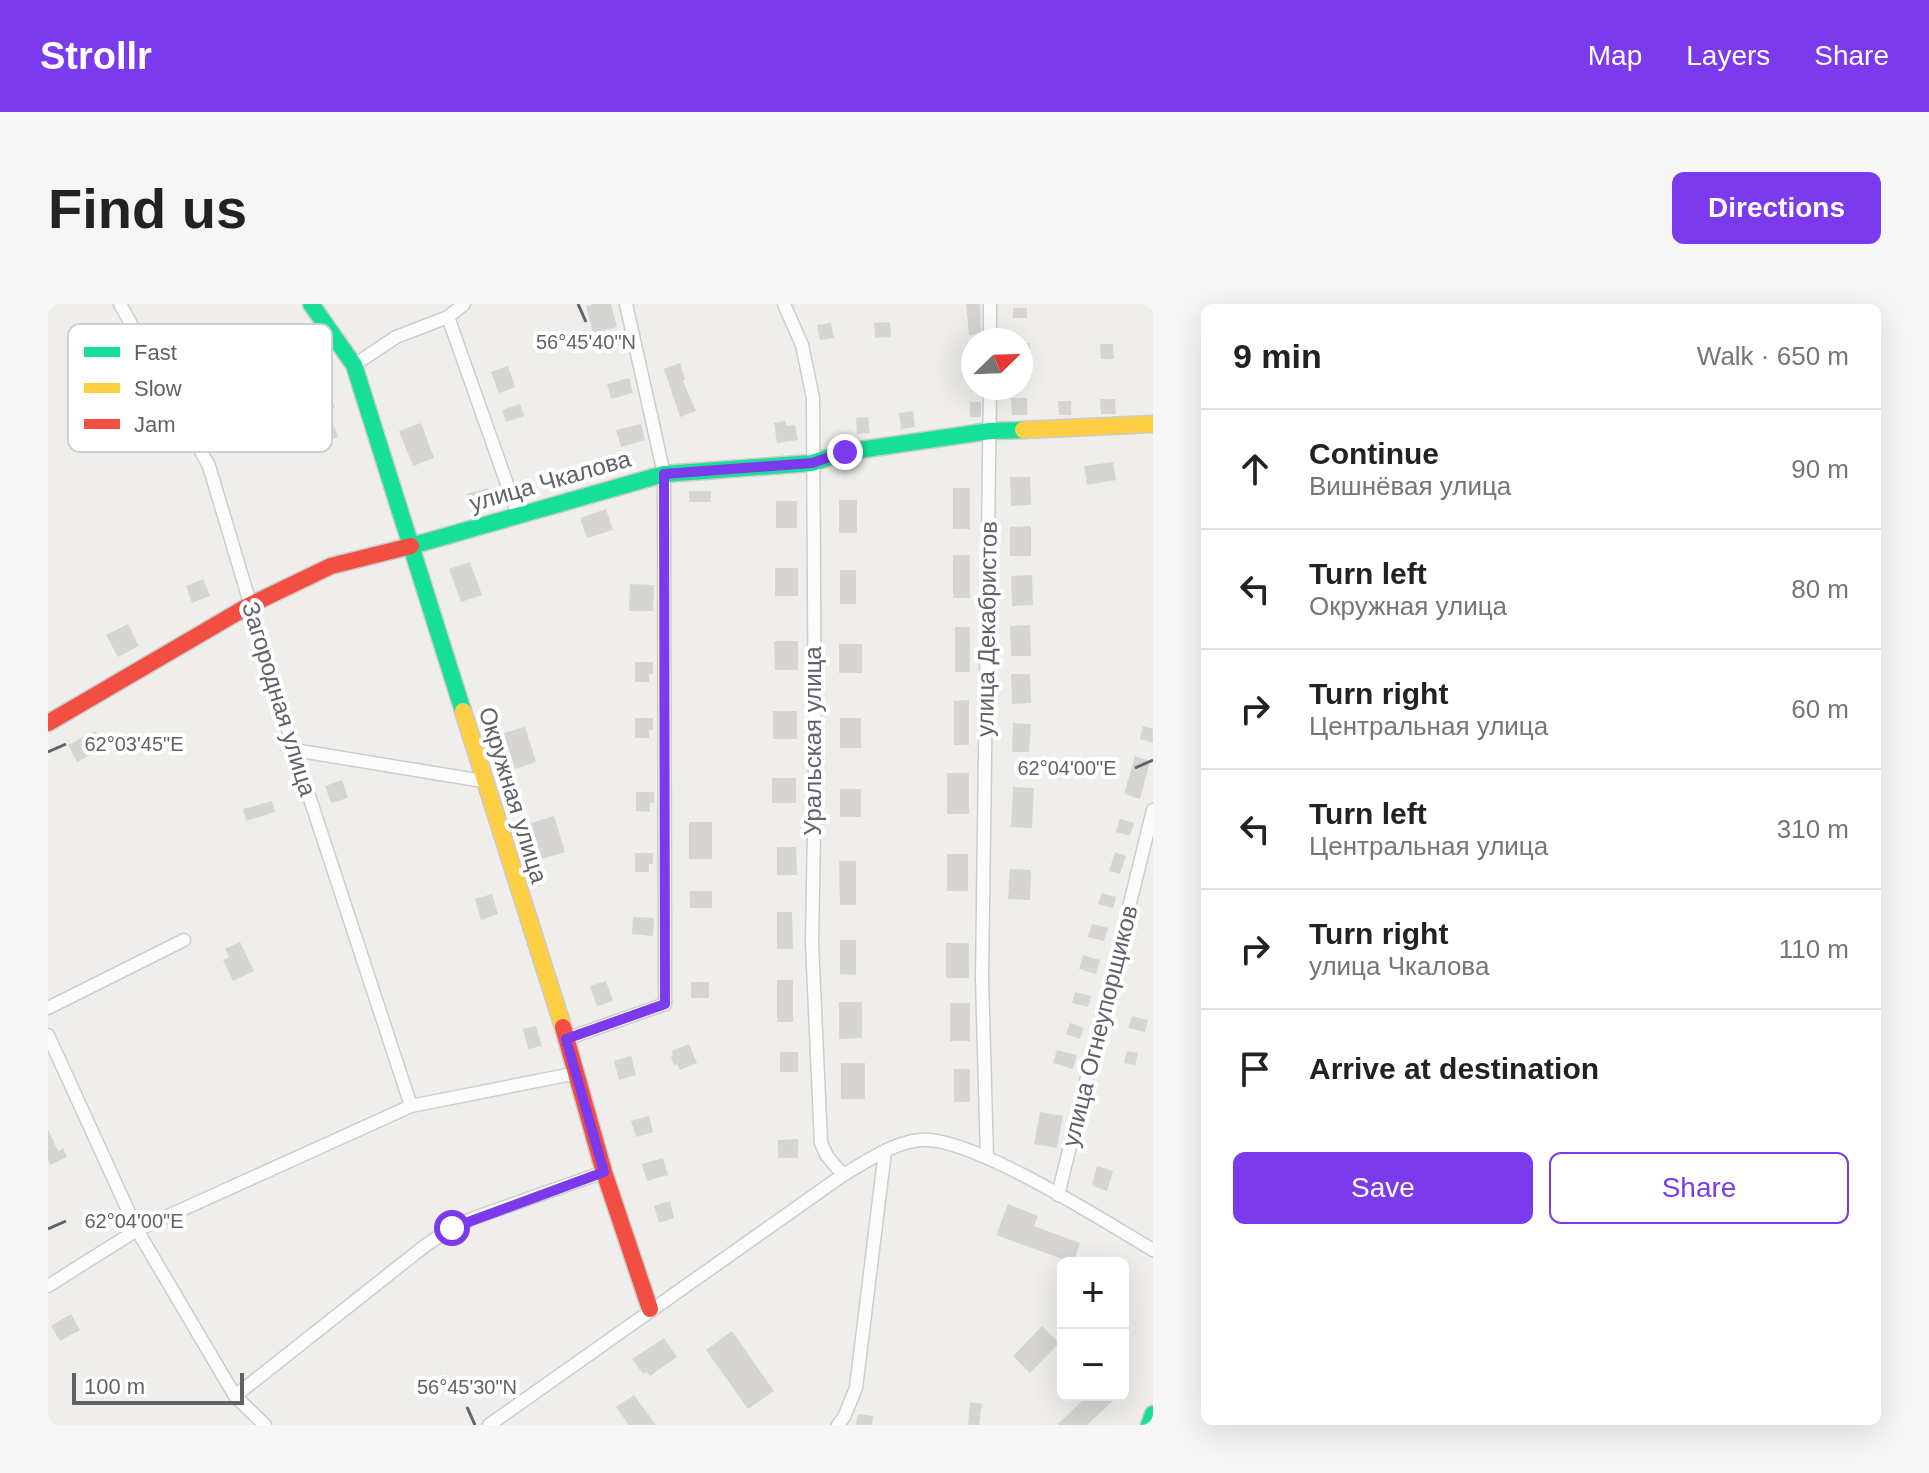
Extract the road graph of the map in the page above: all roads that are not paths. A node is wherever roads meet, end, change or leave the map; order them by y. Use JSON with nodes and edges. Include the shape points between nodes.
{"nodes":[{"id":1,"x":120,"y":304,"type":"edge"},
{"id":2,"x":311,"y":304,"type":"edge"},
{"id":3,"x":464,"y":304,"type":"edge"},
{"id":4,"x":626,"y":304,"type":"edge"},
{"id":5,"x":784,"y":304,"type":"edge"},
{"id":6,"x":990,"y":304,"type":"edge"},
{"id":7,"x":448,"y":317,"type":"junction"},
{"id":8,"x":131,"y":324,"type":"edge"},
{"id":9,"x":325,"y":324,"type":"edge"},
{"id":10,"x":990,"y":328,"type":"edge"},
{"id":11,"x":332,"y":334,"type":"edge"},
{"id":12,"x":354,"y":365,"type":"junction"},
{"id":13,"x":990,"y":400,"type":"edge"},
{"id":14,"x":1153,"y":424,"type":"edge"},
{"id":15,"x":990,"y":431,"type":"junction"},
{"id":16,"x":201,"y":452,"type":"edge"},
{"id":17,"x":812,"y":463,"type":"junction"},
{"id":18,"x":664,"y":474,"type":"junction"},
{"id":19,"x":518,"y":515,"type":"junction"},
{"id":20,"x":411,"y":546,"type":"junction"},
{"id":21,"x":250,"y":605,"type":"junction"},
{"id":22,"x":48,"y":723,"type":"edge"},
{"id":23,"x":294,"y":750,"type":"junction"},
{"id":24,"x":483,"y":781,"type":"junction"},
{"id":25,"x":1153,"y":810,"type":"edge"},
{"id":26,"x":184,"y":940,"type":"dead end"},
{"id":27,"x":48,"y":1008,"type":"edge"},
{"id":28,"x":48,"y":1035,"type":"edge"},
{"id":29,"x":566,"y":1039,"type":"junction"},
{"id":30,"x":577,"y":1073,"type":"junction"},
{"id":31,"x":411,"y":1106,"type":"junction"},
{"id":32,"x":885,"y":1151,"type":"junction"},
{"id":33,"x":987,"y":1158,"type":"junction"},
{"id":34,"x":604,"y":1172,"type":"junction"},
{"id":35,"x":843,"y":1175,"type":"junction"},
{"id":36,"x":1058,"y":1195,"type":"junction"},
{"id":37,"x":137,"y":1230,"type":"junction"},
{"id":38,"x":1153,"y":1250,"type":"edge"},
{"id":39,"x":48,"y":1286,"type":"edge"},
{"id":40,"x":650,"y":1309,"type":"junction"},
{"id":41,"x":235,"y":1396,"type":"junction"},
{"id":42,"x":1153,"y":1414,"type":"edge"},
{"id":43,"x":265,"y":1425,"type":"edge"},
{"id":44,"x":489,"y":1425,"type":"edge"},
{"id":45,"x":838,"y":1425,"type":"edge"},
{"id":46,"x":1149,"y":1425,"type":"edge"}],
"edges":[{"from":1,"to":8,"type":"street","name":"Загородная улица"},
{"from":2,"to":9,"type":"street","name":"Окружная улица"},
{"from":3,"to":7,"type":"street"},
{"from":4,"to":18,"type":"street"},
{"from":5,"to":17,"type":"street","name":"Уральская улица","via":[[802,345],[813,398]]},
{"from":6,"to":10,"type":"street"},
{"from":7,"to":12,"type":"street","via":[[396,337]]},
{"from":7,"to":19,"type":"street"},
{"from":11,"to":12,"type":"street","name":"Окружная улица"},
{"from":12,"to":20,"type":"street","name":"Окружная улица"},
{"from":13,"to":15,"type":"street","name":"улица Декабристов"},
{"from":14,"to":15,"type":"street","name":"улица Чкалова"},
{"from":15,"to":17,"type":"street","name":"улица Чкалова","via":[[845,452]]},
{"from":15,"to":33,"type":"street","name":"улица Декабристов","via":[[982,963]]},
{"from":16,"to":21,"type":"street","name":"Загородная улица"},
{"from":17,"to":18,"type":"street","name":"улица Чкалова"},
{"from":17,"to":35,"type":"street","name":"Уральская улица","via":[[812,943],[818,1090],[821,1143]]},
{"from":18,"to":19,"type":"street","name":"улица Чкалова"},
{"from":18,"to":29,"type":"street","via":[[665,1004]]},
{"from":19,"to":20,"type":"street","name":"улица Чкалова"},
{"from":20,"to":21,"type":"street","name":"улица Чкалова","via":[[331,566]]},
{"from":20,"to":24,"type":"street","name":"Окружная улица"},
{"from":21,"to":22,"type":"street","name":"улица Чкалова"},
{"from":21,"to":23,"type":"street","name":"Загородная улица"},
{"from":23,"to":24,"type":"street"},
{"from":23,"to":31,"type":"street","name":"Загородная улица"},
{"from":24,"to":29,"type":"street","name":"Окружная улица"},
{"from":25,"to":36,"type":"street","name":"улица Огнеупорщиков"},
{"from":26,"to":27,"type":"street"},
{"from":28,"to":37,"type":"street"},
{"from":29,"to":30,"type":"street","name":"Окружная улица"},
{"from":30,"to":31,"type":"street"},
{"from":30,"to":34,"type":"street","name":"Окружная улица"},
{"from":31,"to":37,"type":"street"},
{"from":32,"to":33,"type":"street","via":[[939,1140]]},
{"from":32,"to":35,"type":"street"},
{"from":32,"to":45,"type":"street","via":[[856,1388]]},
{"from":33,"to":36,"type":"street"},
{"from":34,"to":40,"type":"street","name":"Окружная улица"},
{"from":34,"to":41,"type":"street","via":[[452,1228]]},
{"from":35,"to":40,"type":"street"},
{"from":36,"to":38,"type":"street"},
{"from":37,"to":39,"type":"street"},
{"from":37,"to":41,"type":"street"},
{"from":40,"to":44,"type":"street"},
{"from":41,"to":43,"type":"street"},
{"from":42,"to":46,"type":"street"}]}
